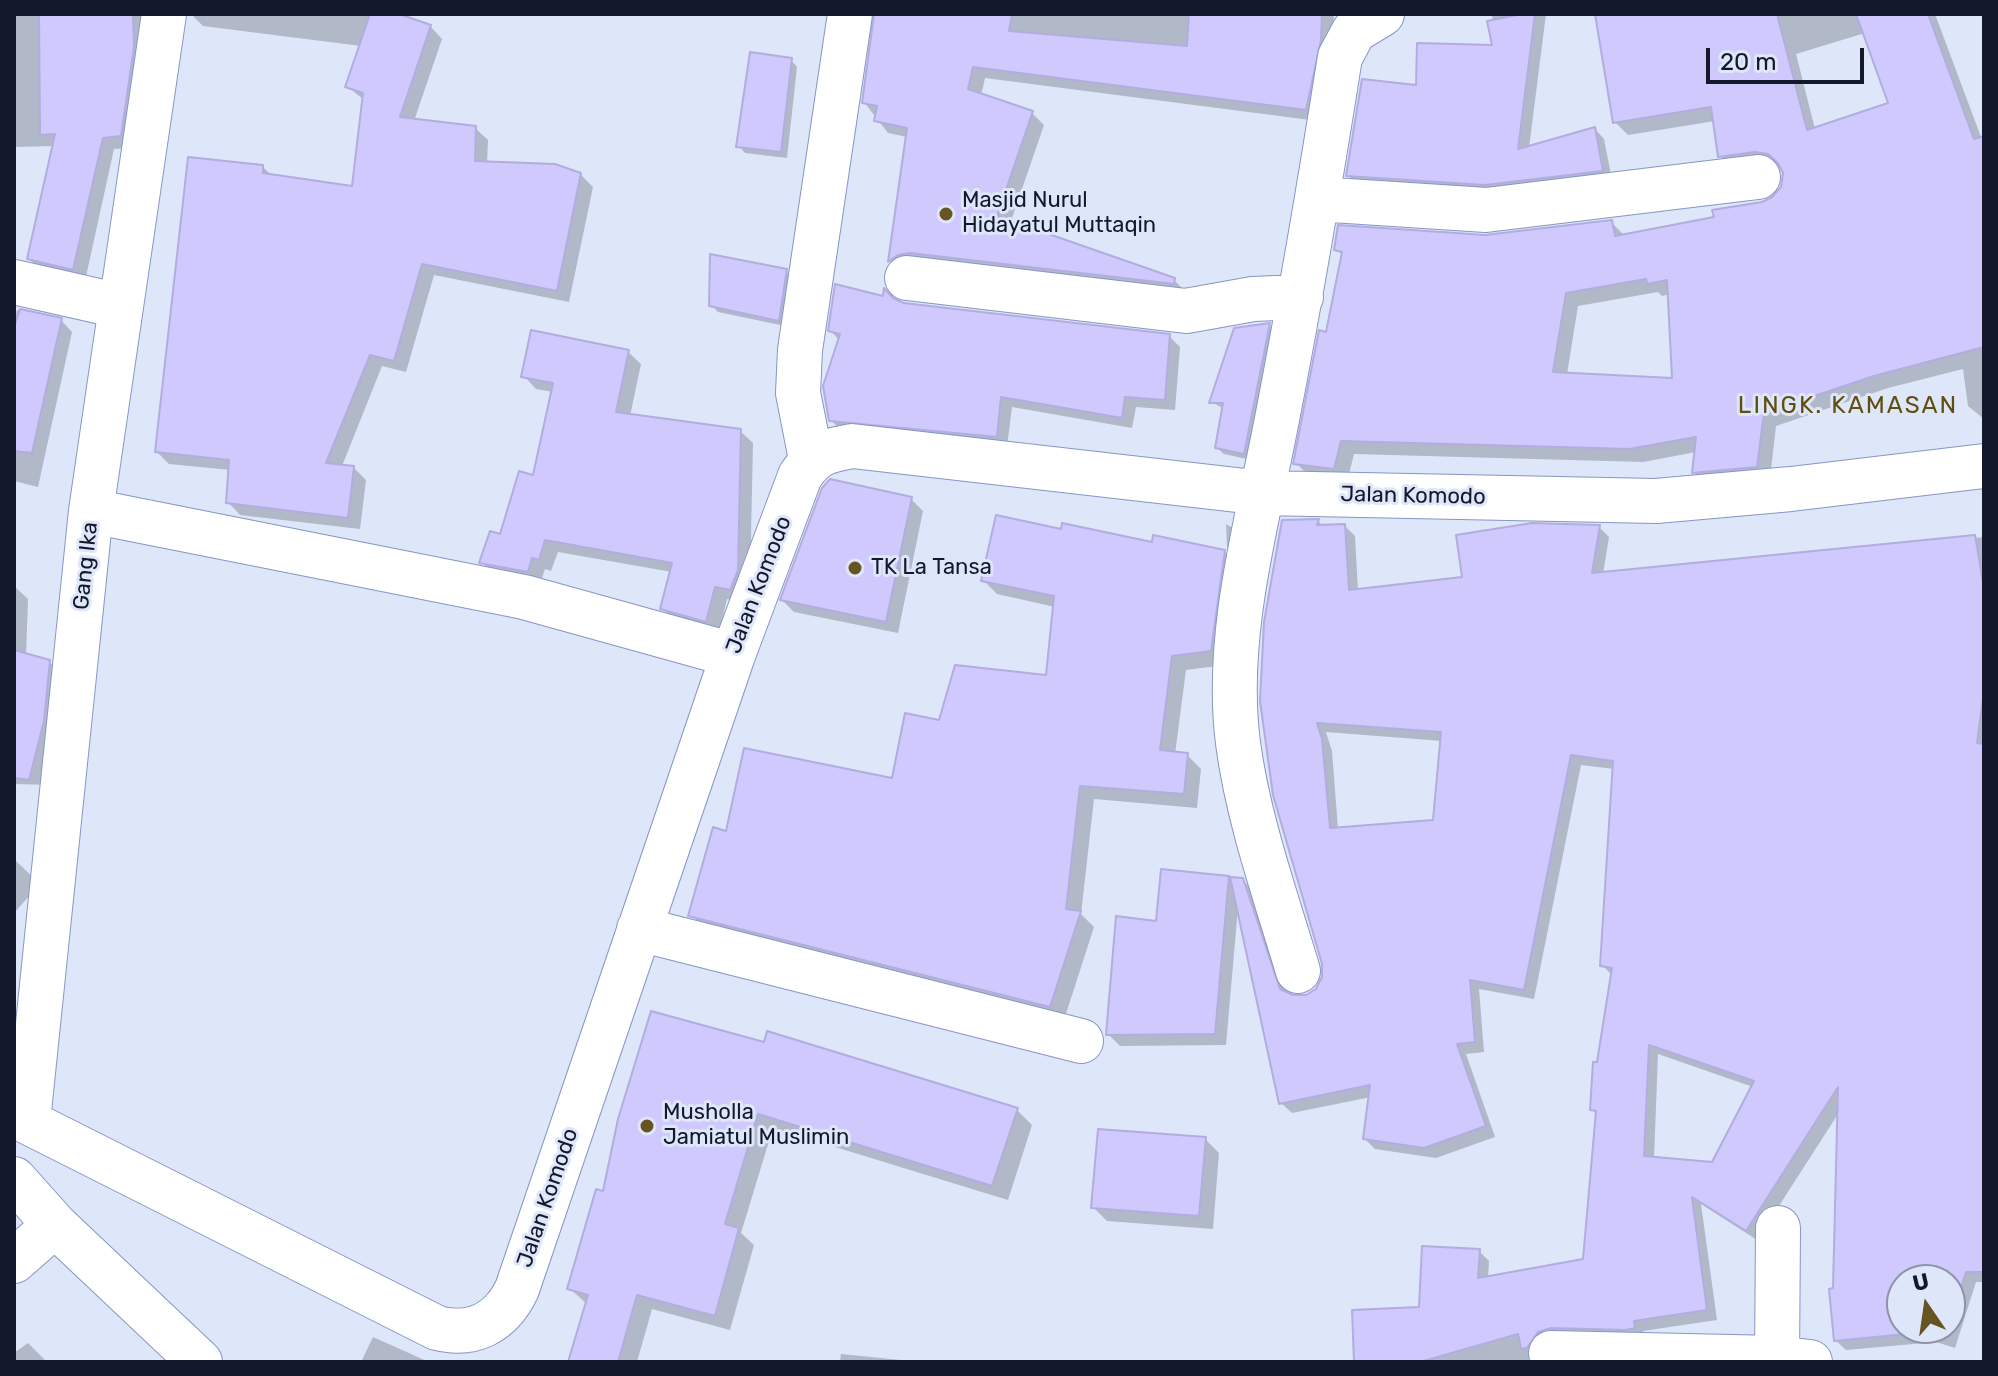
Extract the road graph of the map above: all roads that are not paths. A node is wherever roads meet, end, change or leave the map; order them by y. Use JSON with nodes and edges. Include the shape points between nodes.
{"nodes":[{"id":1,"x":164,"y":14,"type":"edge"},
{"id":2,"x":850,"y":14,"type":"edge"},
{"id":3,"x":1382,"y":14,"type":"edge"},
{"id":4,"x":1758,"y":177,"type":"dead end"},
{"id":5,"x":1317,"y":199,"type":"junction"},
{"id":6,"x":907,"y":278,"type":"dead end"},
{"id":7,"x":14,"y":282,"type":"edge"},
{"id":8,"x":1301,"y":297,"type":"junction"},
{"id":9,"x":120,"y":306,"type":"junction"},
{"id":10,"x":811,"y":459,"type":"junction"},
{"id":11,"x":1984,"y":466,"type":"edge"},
{"id":12,"x":1263,"y":493,"type":"junction"},
{"id":13,"x":91,"y":511,"type":"junction"},
{"id":14,"x":733,"y":655,"type":"junction"},
{"id":15,"x":639,"y":929,"type":"junction"},
{"id":16,"x":1298,"y":971,"type":"dead end"},
{"id":17,"x":1081,"y":1041,"type":"dead end"},
{"id":18,"x":21,"y":1118,"type":"edge"},
{"id":19,"x":14,"y":1179,"type":"edge"},
{"id":20,"x":55,"y":1225,"type":"junction"},
{"id":21,"x":1778,"y":1228,"type":"dead end"},
{"id":22,"x":14,"y":1261,"type":"edge"},
{"id":23,"x":1551,"y":1353,"type":"dead end"},
{"id":24,"x":1787,"y":1361,"type":"edge"},
{"id":25,"x":200,"y":1362,"type":"edge"}],
"edges":[{"from":1,"to":9,"type":"street","name":"Gang Ika"},
{"from":2,"to":10,"type":"street","via":[[800,350],[798,393]]},
{"from":3,"to":5,"type":"street","via":[[1354,31],[1340,57]]},
{"from":4,"to":5,"type":"street","via":[[1486,210]]},
{"from":5,"to":8,"type":"street"},
{"from":6,"to":8,"type":"street","via":[[1186,311]]},
{"from":7,"to":9,"type":"street"},
{"from":8,"to":12,"type":"street"},
{"from":9,"to":13,"type":"street","name":"Gang Ika"},
{"from":10,"to":12,"type":"street","name":"Jalan Komodo","via":[[852,446]]},
{"from":10,"to":14,"type":"street","name":"Jalan Komodo"},
{"from":11,"to":12,"type":"street","name":"Jalan Komodo","via":[[1656,501]]},
{"from":12,"to":16,"type":"street","via":[[1241,615],[1238,742]]},
{"from":13,"to":14,"type":"street","via":[[524,597]]},
{"from":13,"to":18,"type":"street","name":"Gang Ika"},
{"from":14,"to":15,"type":"street","name":"Jalan Komodo"},
{"from":15,"to":17,"type":"street"},
{"from":15,"to":18,"type":"street","name":"Jalan Komodo","via":[[517,1289],[501,1314],[476,1329],[437,1328]]},
{"from":19,"to":20,"type":"street"},
{"from":20,"to":22,"type":"street"},
{"from":20,"to":25,"type":"street"},
{"from":21,"to":24,"type":"street"},
{"from":23,"to":24,"type":"street"}]}
